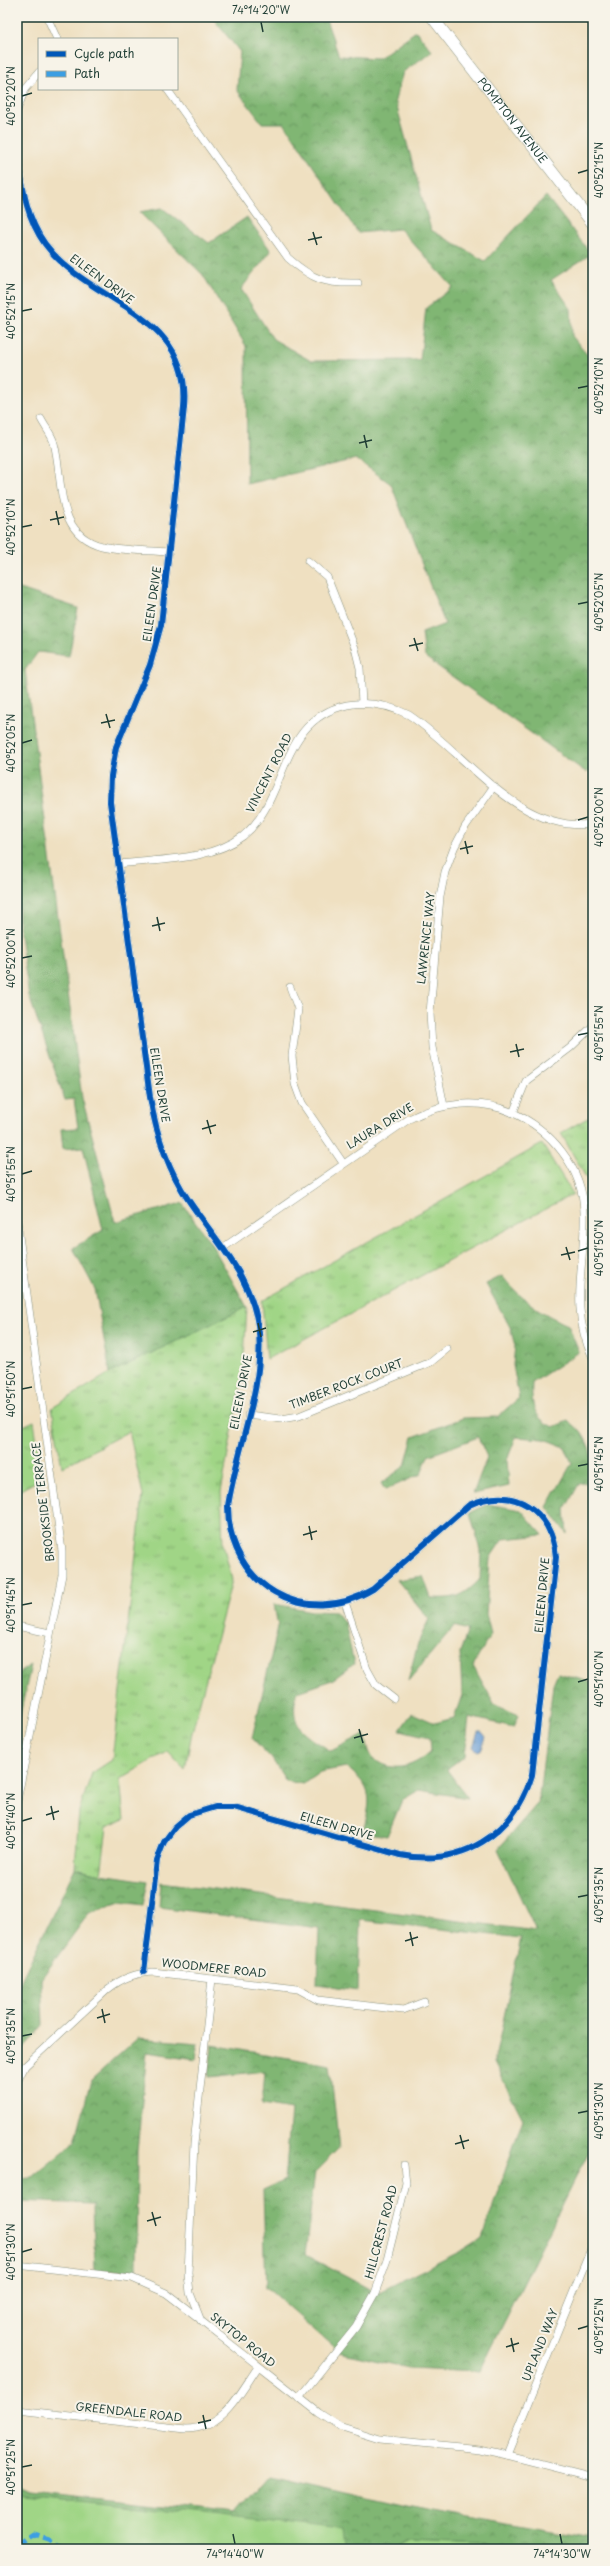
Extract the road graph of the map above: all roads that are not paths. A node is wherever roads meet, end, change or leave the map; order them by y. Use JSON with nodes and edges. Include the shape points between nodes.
{"nodes":[{"id":1,"x":47,"y":17,"type":"edge"},
{"id":2,"x":432,"y":17,"type":"edge"},
{"id":3,"x":57,"y":38,"type":"edge"},
{"id":4,"x":38,"y":73,"type":"edge"},
{"id":5,"x":168,"y":90,"type":"edge"},
{"id":6,"x":17,"y":110,"type":"edge"},
{"id":7,"x":17,"y":152,"type":"edge"},
{"id":8,"x":593,"y":224,"type":"edge"},
{"id":9,"x":358,"y":283,"type":"dead end"},
{"id":10,"x":41,"y":419,"type":"dead end"},
{"id":11,"x":169,"y":552,"type":"junction"},
{"id":12,"x":308,"y":561,"type":"dead end"},
{"id":13,"x":362,"y":703,"type":"junction"},
{"id":14,"x":494,"y":786,"type":"junction"},
{"id":15,"x":593,"y":824,"type":"edge"},
{"id":16,"x":119,"y":864,"type":"junction"},
{"id":17,"x":290,"y":987,"type":"dead end"},
{"id":18,"x":593,"y":1026,"type":"edge"},
{"id":19,"x":444,"y":1106,"type":"junction"},
{"id":20,"x":513,"y":1113,"type":"junction"},
{"id":21,"x":343,"y":1163,"type":"junction"},
{"id":22,"x":17,"y":1221,"type":"edge"},
{"id":23,"x":224,"y":1247,"type":"junction"},
{"id":24,"x":446,"y":1349,"type":"dead end"},
{"id":25,"x":593,"y":1358,"type":"edge"},
{"id":26,"x":248,"y":1415,"type":"junction"},
{"id":27,"x":346,"y":1602,"type":"junction"},
{"id":28,"x":17,"y":1626,"type":"edge"},
{"id":29,"x":50,"y":1633,"type":"junction"},
{"id":30,"x":394,"y":1700,"type":"dead end"},
{"id":31,"x":17,"y":1801,"type":"edge"},
{"id":32,"x":144,"y":1972,"type":"junction"},
{"id":33,"x":212,"y":1979,"type":"junction"},
{"id":34,"x":424,"y":2002,"type":"dead end"},
{"id":35,"x":17,"y":2082,"type":"edge"},
{"id":36,"x":404,"y":2166,"type":"dead end"},
{"id":37,"x":593,"y":2244,"type":"edge"},
{"id":38,"x":17,"y":2265,"type":"edge"},
{"id":39,"x":201,"y":2321,"type":"junction"},
{"id":40,"x":258,"y":2367,"type":"junction"},
{"id":41,"x":299,"y":2398,"type":"junction"},
{"id":42,"x":17,"y":2410,"type":"edge"},
{"id":43,"x":507,"y":2454,"type":"junction"},
{"id":44,"x":593,"y":2477,"type":"edge"}],
"edges":[{"from":1,"to":3,"type":"street"},
{"from":2,"to":8,"type":"main road","name":"POMPTON AVENUE"},
{"from":4,"to":6,"type":"street","via":[[25,89]]},
{"from":5,"to":9,"type":"street","via":[[288,258],[305,272],[331,284]]},
{"from":7,"to":11,"type":"street","name":"EILEEN DRIVE","via":[[26,205],[44,243],[72,270],[154,328],[167,340],[178,359],[184,380],[185,398]]},
{"from":10,"to":11,"type":"street","via":[[54,442],[66,514],[79,533],[109,548]]},
{"from":11,"to":16,"type":"street","name":"EILEEN DRIVE","via":[[158,639],[150,665],[122,728],[113,762],[110,802]]},
{"from":12,"to":13,"type":"street","via":[[327,577],[355,648],[360,668]]},
{"from":13,"to":14,"type":"street","name":"VINCENT ROAD","via":[[386,706],[409,715]]},
{"from":13,"to":16,"type":"street","name":"VINCENT ROAD","via":[[335,709],[305,730],[294,745],[263,814],[241,837],[206,853]]},
{"from":14,"to":15,"type":"street","name":"VINCENT ROAD","via":[[522,808],[542,818],[564,824]]},
{"from":14,"to":19,"type":"street","name":"LAWRENCE WAY","via":[[456,843],[445,872],[440,897],[430,1013],[432,1046]]},
{"from":16,"to":23,"type":"street","name":"EILEEN DRIVE","via":[[150,1097],[157,1128],[167,1159],[181,1188]]},
{"from":17,"to":21,"type":"street","via":[[298,1009],[292,1056],[295,1084],[307,1112]]},
{"from":18,"to":20,"type":"street","via":[[574,1045],[530,1077],[524,1085]]},
{"from":19,"to":20,"type":"street","name":"LAURA DRIVE","via":[[476,1104]]},
{"from":19,"to":21,"type":"street","name":"LAURA DRIVE","via":[[409,1119]]},
{"from":20,"to":25,"type":"street","name":"LAURA DRIVE","via":[[540,1129],[558,1146],[571,1166],[580,1188],[584,1212],[579,1312],[584,1338]]},
{"from":21,"to":23,"type":"street","name":"LAURA DRIVE"},
{"from":22,"to":29,"type":"street","name":"BROOKSIDE TERRACE","via":[[62,1551],[62,1575]]},
{"from":23,"to":26,"type":"street","name":"EILEEN DRIVE","via":[[247,1286],[258,1322],[259,1360]]},
{"from":24,"to":26,"type":"street","name":"TIMBER ROCK COURT","via":[[431,1362],[299,1416],[281,1419]]},
{"from":26,"to":27,"type":"street","name":"EILEEN DRIVE","via":[[228,1506],[229,1527],[240,1558],[261,1583],[289,1599],[322,1605]]},
{"from":27,"to":30,"type":"street","via":[[367,1669],[376,1685]]},
{"from":27,"to":32,"type":"street","name":"EILEEN DRIVE","via":[[364,1595],[382,1583],[462,1510],[477,1501],[493,1497],[510,1498],[525,1503],[538,1513],[551,1533],[556,1561],[534,1764],[524,1797],[512,1817],[486,1841],[466,1851],[433,1858],[400,1855],[234,1808],[216,1807],[198,1811],[175,1827],[160,1851]]},
{"from":28,"to":29,"type":"street"},
{"from":29,"to":31,"type":"street","name":"BROOKSIDE TERRACE"},
{"from":32,"to":33,"type":"street","name":"WOODMERE ROAD"},
{"from":32,"to":35,"type":"street","name":"WOODMERE ROAD","via":[[129,1976],[108,1989],[25,2066]]},
{"from":33,"to":34,"type":"street","name":"WOODMERE ROAD","via":[[298,1988],[318,2000],[403,2010]]},
{"from":33,"to":39,"type":"street","name":"SKYTOP ROAD","via":[[194,2144],[188,2273],[192,2298]]},
{"from":36,"to":41,"type":"street","name":"HILLCREST ROAD","via":[[406,2183],[387,2260],[375,2293],[356,2327]]},
{"from":37,"to":43,"type":"street","name":"UPLAND WAY"},
{"from":38,"to":39,"type":"street","via":[[132,2278],[158,2288]]},
{"from":39,"to":40,"type":"street","name":"SKYTOP ROAD"},
{"from":40,"to":41,"type":"street","name":"SKYTOP ROAD"},
{"from":40,"to":42,"type":"street","name":"GREENDALE ROAD","via":[[228,2411],[212,2424],[200,2428],[186,2429]]},
{"from":41,"to":43,"type":"street","name":"SKYTOP ROAD","via":[[334,2423],[366,2436]]},
{"from":43,"to":44,"type":"street","name":"SKYTOP ROAD"}]}
